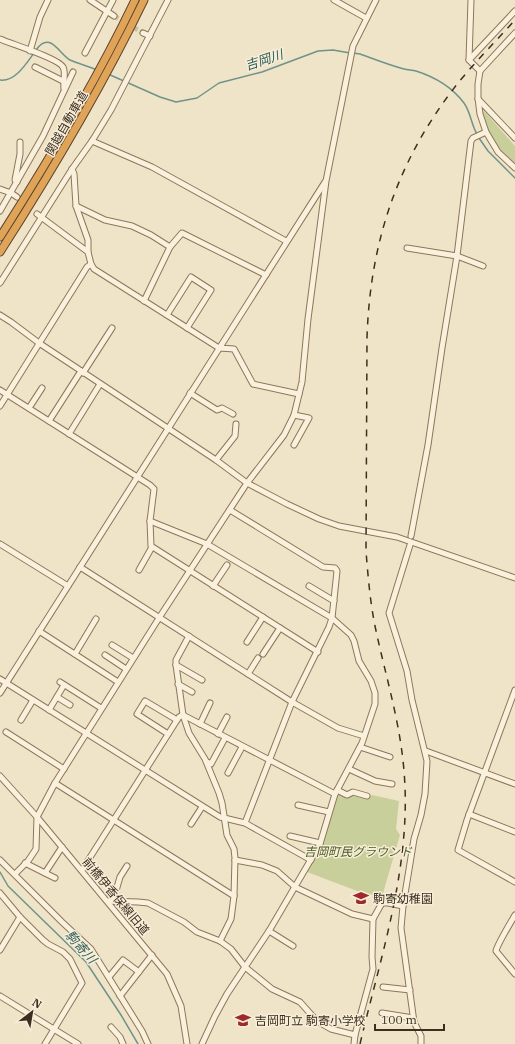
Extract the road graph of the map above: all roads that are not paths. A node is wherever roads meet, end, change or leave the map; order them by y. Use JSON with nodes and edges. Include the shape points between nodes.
{"nodes":[{"id":1,"x":48,"y":0,"type":"edge"},
{"id":2,"x":90,"y":0,"type":"edge"},
{"id":3,"x":113,"y":0,"type":"edge"},
{"id":4,"x":135,"y":0,"type":"edge"},
{"id":5,"x":144,"y":0,"type":"edge"},
{"id":6,"x":168,"y":0,"type":"edge"},
{"id":7,"x":334,"y":0,"type":"edge"},
{"id":8,"x":376,"y":0,"type":"edge"},
{"id":9,"x":471,"y":0,"type":"edge"},
{"id":10,"x":515,"y":11,"type":"edge"},
{"id":11,"x":108,"y":12,"type":"junction"},
{"id":12,"x":114,"y":16,"type":"tunnel mouth"},
{"id":13,"x":366,"y":18,"type":"junction"},
{"id":14,"x":143,"y":33,"type":"tunnel mouth"},
{"id":15,"x":515,"y":33,"type":"edge"},
{"id":16,"x":150,"y":36,"type":"junction"},
{"id":17,"x":0,"y":39,"type":"edge"},
{"id":18,"x":30,"y":51,"type":"junction"},
{"id":19,"x":85,"y":53,"type":"dead end"},
{"id":20,"x":469,"y":60,"type":"junction"},
{"id":21,"x":35,"y":67,"type":"dead end"},
{"id":22,"x":480,"y":71,"type":"junction"},
{"id":23,"x":73,"y":72,"type":"dead end"},
{"id":24,"x":63,"y":81,"type":"junction"},
{"id":25,"x":64,"y":90,"type":"junction"},
{"id":26,"x":478,"y":98,"type":"junction"},
{"id":27,"x":483,"y":133,"type":"junction"},
{"id":28,"x":515,"y":138,"type":"edge"},
{"id":29,"x":92,"y":141,"type":"junction"},
{"id":30,"x":20,"y":142,"type":"dead end"},
{"id":31,"x":515,"y":168,"type":"edge"},
{"id":32,"x":72,"y":169,"type":"junction"},
{"id":33,"x":326,"y":181,"type":"junction"},
{"id":34,"x":17,"y":182,"type":"junction"},
{"id":35,"x":0,"y":189,"type":"edge"},
{"id":36,"x":11,"y":193,"type":"junction"},
{"id":37,"x":17,"y":197,"type":"dead end"},
{"id":38,"x":76,"y":206,"type":"junction"},
{"id":39,"x":0,"y":211,"type":"edge"},
{"id":40,"x":37,"y":214,"type":"dead end"},
{"id":41,"x":41,"y":219,"type":"junction"},
{"id":42,"x":0,"y":237,"type":"edge"},
{"id":43,"x":286,"y":241,"type":"junction"},
{"id":44,"x":170,"y":247,"type":"junction"},
{"id":45,"x":406,"y":248,"type":"dead end"},
{"id":46,"x":0,"y":252,"type":"edge"},
{"id":47,"x":88,"y":252,"type":"junction"},
{"id":48,"x":457,"y":256,"type":"junction"},
{"id":49,"x":91,"y":264,"type":"junction"},
{"id":50,"x":484,"y":266,"type":"dead end"},
{"id":51,"x":266,"y":275,"type":"junction"},
{"id":52,"x":0,"y":283,"type":"edge"},
{"id":53,"x":144,"y":301,"type":"junction"},
{"id":54,"x":0,"y":315,"type":"edge"},
{"id":55,"x":167,"y":316,"type":"junction"},
{"id":56,"x":112,"y":328,"type":"dead end"},
{"id":57,"x":187,"y":328,"type":"junction"},
{"id":58,"x":39,"y":344,"type":"junction"},
{"id":59,"x":219,"y":348,"type":"junction"},
{"id":60,"x":82,"y":372,"type":"junction"},
{"id":61,"x":100,"y":384,"type":"junction"},
{"id":62,"x":42,"y":388,"type":"dead end"},
{"id":63,"x":0,"y":390,"type":"edge"},
{"id":64,"x":190,"y":393,"type":"junction"},
{"id":65,"x":7,"y":394,"type":"junction"},
{"id":66,"x":299,"y":394,"type":"junction"},
{"id":67,"x":0,"y":406,"type":"edge"},
{"id":68,"x":29,"y":408,"type":"junction"},
{"id":69,"x":233,"y":414,"type":"dead end"},
{"id":70,"x":294,"y":415,"type":"junction"},
{"id":71,"x":50,"y":421,"type":"junction"},
{"id":72,"x":236,"y":424,"type":"dead end"},
{"id":73,"x":167,"y":428,"type":"junction"},
{"id":74,"x":69,"y":434,"type":"junction"},
{"id":75,"x":294,"y":445,"type":"dead end"},
{"id":76,"x":216,"y":460,"type":"junction"},
{"id":77,"x":137,"y":477,"type":"junction"},
{"id":78,"x":247,"y":483,"type":"junction"},
{"id":79,"x":230,"y":510,"type":"junction"},
{"id":80,"x":150,"y":521,"type":"junction"},
{"id":81,"x":411,"y":536,"type":"dead end"},
{"id":82,"x":0,"y":544,"type":"edge"},
{"id":83,"x":208,"y":544,"type":"junction"},
{"id":84,"x":410,"y":545,"type":"dead end"},
{"id":85,"x":152,"y":547,"type":"junction"},
{"id":86,"x":226,"y":565,"type":"dead end"},
{"id":87,"x":80,"y":567,"type":"junction"},
{"id":88,"x":139,"y":570,"type":"dead end"},
{"id":89,"x":190,"y":572,"type":"junction"},
{"id":90,"x":515,"y":578,"type":"edge"},
{"id":91,"x":68,"y":586,"type":"junction"},
{"id":92,"x":213,"y":586,"type":"junction"},
{"id":93,"x":309,"y":586,"type":"dead end"},
{"id":94,"x":334,"y":601,"type":"junction"},
{"id":95,"x":263,"y":617,"type":"junction"},
{"id":96,"x":159,"y":618,"type":"junction"},
{"id":97,"x":332,"y":618,"type":"junction"},
{"id":98,"x":96,"y":620,"type":"dead end"},
{"id":99,"x":280,"y":628,"type":"junction"},
{"id":100,"x":39,"y":631,"type":"junction"},
{"id":101,"x":189,"y":636,"type":"junction"},
{"id":102,"x":247,"y":642,"type":"dead end"},
{"id":103,"x":112,"y":645,"type":"dead end"},
{"id":104,"x":318,"y":652,"type":"junction"},
{"id":105,"x":75,"y":654,"type":"junction"},
{"id":106,"x":263,"y":654,"type":"dead end"},
{"id":107,"x":105,"y":655,"type":"dead end"},
{"id":108,"x":133,"y":658,"type":"junction"},
{"id":109,"x":258,"y":658,"type":"dead end"},
{"id":110,"x":176,"y":664,"type":"junction"},
{"id":111,"x":126,"y":669,"type":"junction"},
{"id":112,"x":248,"y":674,"type":"junction"},
{"id":113,"x":0,"y":679,"type":"edge"},
{"id":114,"x":202,"y":680,"type":"dead end"},
{"id":115,"x":118,"y":682,"type":"junction"},
{"id":116,"x":6,"y":683,"type":"junction"},
{"id":117,"x":178,"y":684,"type":"junction"},
{"id":118,"x":515,"y":690,"type":"edge"},
{"id":119,"x":192,"y":692,"type":"dead end"},
{"id":120,"x":0,"y":693,"type":"edge"},
{"id":121,"x":57,"y":697,"type":"junction"},
{"id":122,"x":33,"y":700,"type":"junction"},
{"id":123,"x":292,"y":702,"type":"junction"},
{"id":124,"x":210,"y":703,"type":"dead end"},
{"id":125,"x":70,"y":705,"type":"dead end"},
{"id":126,"x":101,"y":708,"type":"junction"},
{"id":127,"x":49,"y":710,"type":"junction"},
{"id":128,"x":183,"y":715,"type":"junction"},
{"id":129,"x":227,"y":717,"type":"dead end"},
{"id":130,"x":21,"y":720,"type":"dead end"},
{"id":131,"x":176,"y":720,"type":"junction"},
{"id":132,"x":200,"y":724,"type":"junction"},
{"id":133,"x":6,"y":732,"type":"dead end"},
{"id":134,"x":86,"y":733,"type":"junction"},
{"id":135,"x":168,"y":734,"type":"junction"},
{"id":136,"x":218,"y":734,"type":"junction"},
{"id":137,"x":364,"y":736,"type":"junction"},
{"id":138,"x":225,"y":738,"type":"junction"},
{"id":139,"x":242,"y":747,"type":"junction"},
{"id":140,"x":360,"y":747,"type":"junction"},
{"id":141,"x":426,"y":751,"type":"junction"},
{"id":142,"x":390,"y":757,"type":"dead end"},
{"id":143,"x":270,"y":761,"type":"junction"},
{"id":144,"x":206,"y":762,"type":"junction"},
{"id":145,"x":64,"y":769,"type":"junction"},
{"id":146,"x":348,"y":769,"type":"junction"},
{"id":147,"x":145,"y":770,"type":"junction"},
{"id":148,"x":228,"y":773,"type":"dead end"},
{"id":149,"x":484,"y":773,"type":"junction"},
{"id":150,"x":0,"y":776,"type":"edge"},
{"id":151,"x":55,"y":783,"type":"junction"},
{"id":152,"x":392,"y":784,"type":"dead end"},
{"id":153,"x":515,"y":784,"type":"edge"},
{"id":154,"x":336,"y":792,"type":"junction"},
{"id":155,"x":367,"y":796,"type":"dead end"},
{"id":156,"x":298,"y":805,"type":"dead end"},
{"id":157,"x":202,"y":807,"type":"junction"},
{"id":158,"x":329,"y":812,"type":"junction"},
{"id":159,"x":469,"y":814,"type":"junction"},
{"id":160,"x":37,"y":817,"type":"junction"},
{"id":161,"x":224,"y":819,"type":"junction"},
{"id":162,"x":114,"y":820,"type":"junction"},
{"id":163,"x":245,"y":823,"type":"junction"},
{"id":164,"x":191,"y":824,"type":"dead end"},
{"id":165,"x":515,"y":832,"type":"edge"},
{"id":166,"x":290,"y":836,"type":"dead end"},
{"id":167,"x":320,"y":843,"type":"junction"},
{"id":168,"x":62,"y":847,"type":"junction"},
{"id":169,"x":0,"y":860,"type":"edge"},
{"id":170,"x":235,"y":860,"type":"junction"},
{"id":171,"x":310,"y":860,"type":"junction"},
{"id":172,"x":25,"y":863,"type":"junction"},
{"id":173,"x":127,"y":866,"type":"dead end"},
{"id":174,"x":82,"y":870,"type":"junction"},
{"id":175,"x":45,"y":873,"type":"junction"},
{"id":176,"x":15,"y":874,"type":"junction"},
{"id":177,"x":55,"y":878,"type":"dead end"},
{"id":178,"x":515,"y":882,"type":"edge"},
{"id":179,"x":295,"y":887,"type":"junction"},
{"id":180,"x":0,"y":893,"type":"edge"},
{"id":181,"x":234,"y":896,"type":"junction"},
{"id":182,"x":110,"y":901,"type":"junction"},
{"id":183,"x":402,"y":906,"type":"junction"},
{"id":184,"x":515,"y":915,"type":"edge"},
{"id":185,"x":20,"y":917,"type":"junction"},
{"id":186,"x":373,"y":919,"type":"junction"},
{"id":187,"x":269,"y":931,"type":"junction"},
{"id":188,"x":220,"y":941,"type":"junction"},
{"id":189,"x":293,"y":946,"type":"dead end"},
{"id":190,"x":0,"y":950,"type":"edge"},
{"id":191,"x":152,"y":955,"type":"junction"},
{"id":192,"x":245,"y":967,"type":"junction"},
{"id":193,"x":139,"y":972,"type":"junction"},
{"id":194,"x":515,"y":974,"type":"edge"},
{"id":195,"x":109,"y":977,"type":"junction"},
{"id":196,"x":383,"y":987,"type":"dead end"},
{"id":197,"x":410,"y":990,"type":"junction"},
{"id":198,"x":0,"y":996,"type":"edge"},
{"id":199,"x":120,"y":996,"type":"junction"},
{"id":200,"x":382,"y":1013,"type":"dead end"},
{"id":201,"x":413,"y":1018,"type":"junction"},
{"id":202,"x":111,"y":1027,"type":"dead end"},
{"id":203,"x":54,"y":1030,"type":"junction"},
{"id":204,"x":355,"y":1035,"type":"junction"},
{"id":205,"x":45,"y":1044,"type":"edge"},
{"id":206,"x":78,"y":1044,"type":"edge"},
{"id":207,"x":123,"y":1044,"type":"edge"},
{"id":208,"x":148,"y":1044,"type":"edge"},
{"id":209,"x":187,"y":1044,"type":"edge"},
{"id":210,"x":202,"y":1044,"type":"edge"},
{"id":211,"x":354,"y":1044,"type":"edge"},
{"id":212,"x":421,"y":1044,"type":"edge"}],
"edges":[{"from":1,"to":18,"type":"street","via":[[40,16]]},
{"from":2,"to":11,"type":"street"},
{"from":3,"to":11,"type":"street"},
{"from":4,"to":42,"type":"highway","name":"関越自動車道","via":[[64,133]]},
{"from":5,"to":46,"type":"highway","name":"関越自動車道","via":[[110,67]]},
{"from":6,"to":16,"type":"street"},
{"from":7,"to":13,"type":"street"},
{"from":8,"to":13,"type":"street"},
{"from":9,"to":20,"type":"street"},
{"from":10,"to":20,"type":"street"},
{"from":11,"to":12,"type":"street"},
{"from":11,"to":19,"type":"street"},
{"from":13,"to":33,"type":"street","via":[[353,46]]},
{"from":14,"to":16,"type":"street"},
{"from":15,"to":22,"type":"street"},
{"from":16,"to":29,"type":"street"},
{"from":17,"to":18,"type":"street"},
{"from":18,"to":24,"type":"street","via":[[60,64],[64,71]]},
{"from":20,"to":22,"type":"street"},
{"from":21,"to":24,"type":"street"},
{"from":22,"to":26,"type":"street"},
{"from":23,"to":25,"type":"street"},
{"from":24,"to":25,"type":"street"},
{"from":25,"to":34,"type":"street","via":[[43,136]]},
{"from":26,"to":27,"type":"street"},
{"from":26,"to":28,"type":"street"},
{"from":27,"to":31,"type":"street"},
{"from":27,"to":48,"type":"street","via":[[471,141]]},
{"from":29,"to":32,"type":"street"},
{"from":29,"to":43,"type":"street","via":[[152,167]]},
{"from":30,"to":34,"type":"street","via":[[15,180]]},
{"from":32,"to":38,"type":"street"},
{"from":32,"to":41,"type":"street"},
{"from":33,"to":43,"type":"street"},
{"from":33,"to":66,"type":"street"},
{"from":34,"to":36,"type":"street"},
{"from":35,"to":36,"type":"street"},
{"from":36,"to":37,"type":"street"},
{"from":36,"to":39,"type":"street"},
{"from":38,"to":44,"type":"street","via":[[105,220],[132,226]]},
{"from":38,"to":47,"type":"street","via":[[88,240]]},
{"from":40,"to":41,"type":"street"},
{"from":41,"to":47,"type":"street"},
{"from":41,"to":52,"type":"street"},
{"from":43,"to":51,"type":"street"},
{"from":44,"to":51,"type":"street","via":[[182,233]]},
{"from":44,"to":53,"type":"street"},
{"from":45,"to":48,"type":"street"},
{"from":47,"to":49,"type":"street"},
{"from":48,"to":50,"type":"street"},
{"from":48,"to":81,"type":"street","via":[[428,445]]},
{"from":49,"to":53,"type":"street","via":[[94,269]]},
{"from":49,"to":58,"type":"street"},
{"from":51,"to":59,"type":"street"},
{"from":53,"to":55,"type":"street"},
{"from":54,"to":58,"type":"street"},
{"from":55,"to":57,"type":"street"},
{"from":55,"to":57,"type":"street","via":[[191,277],[211,290]]},
{"from":56,"to":60,"type":"street"},
{"from":57,"to":59,"type":"street"},
{"from":58,"to":60,"type":"street"},
{"from":58,"to":65,"type":"street"},
{"from":59,"to":64,"type":"street"},
{"from":59,"to":66,"type":"street","via":[[234,349],[253,384]]},
{"from":60,"to":61,"type":"street"},
{"from":60,"to":71,"type":"street"},
{"from":61,"to":73,"type":"street"},
{"from":61,"to":74,"type":"street"},
{"from":62,"to":68,"type":"street"},
{"from":63,"to":65,"type":"street"},
{"from":64,"to":69,"type":"street","via":[[217,410],[222,408]]},
{"from":64,"to":73,"type":"street"},
{"from":65,"to":67,"type":"street"},
{"from":65,"to":68,"type":"street"},
{"from":66,"to":70,"type":"street"},
{"from":68,"to":71,"type":"street"},
{"from":70,"to":75,"type":"street","via":[[309,418]]},
{"from":70,"to":78,"type":"street","via":[[284,435]]},
{"from":71,"to":74,"type":"street"},
{"from":72,"to":76,"type":"street","via":[[234,436]]},
{"from":73,"to":76,"type":"street"},
{"from":73,"to":77,"type":"street"},
{"from":74,"to":77,"type":"street"},
{"from":76,"to":78,"type":"street"},
{"from":77,"to":80,"type":"street","via":[[154,489]]},
{"from":77,"to":87,"type":"street"},
{"from":78,"to":79,"type":"street"},
{"from":78,"to":90,"type":"street","via":[[319,519],[339,526],[397,537]]},
{"from":79,"to":83,"type":"street"},
{"from":79,"to":94,"type":"street","via":[[323,567],[335,568],[337,571]]},
{"from":80,"to":83,"type":"street"},
{"from":80,"to":85,"type":"street"},
{"from":82,"to":91,"type":"street"},
{"from":83,"to":89,"type":"street"},
{"from":83,"to":97,"type":"street"},
{"from":84,"to":141,"type":"street","via":[[389,613],[407,671]]},
{"from":85,"to":88,"type":"street"},
{"from":85,"to":89,"type":"street"},
{"from":86,"to":92,"type":"street"},
{"from":87,"to":91,"type":"street"},
{"from":87,"to":96,"type":"street"},
{"from":89,"to":92,"type":"street"},
{"from":89,"to":96,"type":"street"},
{"from":91,"to":100,"type":"street"},
{"from":92,"to":95,"type":"street"},
{"from":93,"to":94,"type":"street"},
{"from":94,"to":97,"type":"street"},
{"from":95,"to":99,"type":"street"},
{"from":95,"to":102,"type":"street"},
{"from":96,"to":101,"type":"street"},
{"from":96,"to":108,"type":"street"},
{"from":97,"to":104,"type":"street"},
{"from":97,"to":137,"type":"street","via":[[351,635],[359,661],[376,693]]},
{"from":98,"to":105,"type":"street"},
{"from":99,"to":104,"type":"street"},
{"from":99,"to":106,"type":"street"},
{"from":100,"to":105,"type":"street"},
{"from":100,"to":116,"type":"street"},
{"from":101,"to":110,"type":"street"},
{"from":101,"to":112,"type":"street"},
{"from":103,"to":108,"type":"street"},
{"from":104,"to":123,"type":"street"},
{"from":105,"to":115,"type":"street"},
{"from":107,"to":111,"type":"street"},
{"from":108,"to":111,"type":"street"},
{"from":109,"to":112,"type":"street"},
{"from":110,"to":114,"type":"street"},
{"from":110,"to":117,"type":"street"},
{"from":111,"to":115,"type":"street"},
{"from":112,"to":123,"type":"street"},
{"from":113,"to":116,"type":"street"},
{"from":115,"to":126,"type":"street"},
{"from":116,"to":120,"type":"street"},
{"from":116,"to":122,"type":"street"},
{"from":117,"to":119,"type":"street"},
{"from":117,"to":128,"type":"street"},
{"from":118,"to":149,"type":"street"},
{"from":121,"to":125,"type":"street"},
{"from":121,"to":126,"type":"street","via":[[62,684]]},
{"from":121,"to":127,"type":"street"},
{"from":122,"to":127,"type":"street"},
{"from":122,"to":130,"type":"street"},
{"from":123,"to":137,"type":"street","via":[[338,728]]},
{"from":123,"to":143,"type":"street"},
{"from":124,"to":132,"type":"street"},
{"from":126,"to":134,"type":"street"},
{"from":127,"to":134,"type":"street"},
{"from":128,"to":131,"type":"street"},
{"from":128,"to":132,"type":"street"},
{"from":128,"to":144,"type":"street","via":[[189,733]]},
{"from":129,"to":136,"type":"street"},
{"from":131,"to":135,"type":"street"},
{"from":131,"to":135,"type":"street","via":[[145,701],[136,714]]},
{"from":132,"to":136,"type":"street"},
{"from":133,"to":145,"type":"street"},
{"from":134,"to":145,"type":"street"},
{"from":134,"to":147,"type":"street"},
{"from":135,"to":147,"type":"street"},
{"from":136,"to":138,"type":"street"},
{"from":137,"to":140,"type":"street"},
{"from":138,"to":139,"type":"street"},
{"from":138,"to":144,"type":"street","via":[[211,764]]},
{"from":139,"to":143,"type":"street"},
{"from":139,"to":148,"type":"street"},
{"from":140,"to":142,"type":"street"},
{"from":140,"to":146,"type":"street"},
{"from":141,"to":149,"type":"street"},
{"from":141,"to":183,"type":"street","via":[[425,794]]},
{"from":143,"to":154,"type":"street"},
{"from":143,"to":163,"type":"street"},
{"from":144,"to":161,"type":"street","via":[[222,803]]},
{"from":145,"to":151,"type":"street"},
{"from":146,"to":152,"type":"street","via":[[375,781]]},
{"from":146,"to":154,"type":"street"},
{"from":147,"to":157,"type":"street"},
{"from":147,"to":162,"type":"street"},
{"from":149,"to":153,"type":"street"},
{"from":149,"to":159,"type":"street"},
{"from":150,"to":160,"type":"street","name":"前橋伊香保線旧道"},
{"from":151,"to":160,"type":"street"},
{"from":151,"to":162,"type":"street"},
{"from":154,"to":155,"type":"street","via":[[347,795],[353,792]]},
{"from":154,"to":158,"type":"street"},
{"from":156,"to":158,"type":"street"},
{"from":157,"to":161,"type":"street"},
{"from":157,"to":164,"type":"street"},
{"from":158,"to":167,"type":"street"},
{"from":159,"to":165,"type":"street"},
{"from":159,"to":178,"type":"street","via":[[458,850]]},
{"from":160,"to":168,"type":"street","name":"前橋伊香保線旧道"},
{"from":160,"to":172,"type":"street","via":[[36,849]]},
{"from":161,"to":163,"type":"street"},
{"from":161,"to":170,"type":"street"},
{"from":162,"to":174,"type":"street"},
{"from":162,"to":181,"type":"street"},
{"from":163,"to":171,"type":"street"},
{"from":166,"to":167,"type":"street"},
{"from":167,"to":171,"type":"street"},
{"from":168,"to":174,"type":"street","name":"前橋伊香保線旧道"},
{"from":168,"to":175,"type":"street"},
{"from":169,"to":176,"type":"street"},
{"from":170,"to":179,"type":"street","via":[[262,865],[277,871]]},
{"from":170,"to":181,"type":"street"},
{"from":171,"to":179,"type":"street"},
{"from":172,"to":175,"type":"street"},
{"from":172,"to":176,"type":"street"},
{"from":173,"to":182,"type":"street"},
{"from":174,"to":182,"type":"street","name":"前橋伊香保線旧道"},
{"from":175,"to":177,"type":"street"},
{"from":176,"to":195,"type":"street","via":[[91,949]]},
{"from":179,"to":186,"type":"street","via":[[352,914]]},
{"from":179,"to":187,"type":"street"},
{"from":180,"to":185,"type":"street"},
{"from":181,"to":188,"type":"street","via":[[231,919]]},
{"from":182,"to":188,"type":"street","via":[[148,904],[184,922],[197,932]]},
{"from":182,"to":191,"type":"street","name":"前橋伊香保線旧道"},
{"from":183,"to":186,"type":"street","via":[[382,903]]},
{"from":183,"to":197,"type":"street","via":[[401,928]]},
{"from":184,"to":194,"type":"street","via":[[496,951]]},
{"from":185,"to":190,"type":"street"},
{"from":185,"to":203,"type":"street","via":[[48,944],[70,959],[82,983]]},
{"from":186,"to":204,"type":"street","via":[[373,969]]},
{"from":187,"to":189,"type":"street"},
{"from":187,"to":192,"type":"street"},
{"from":188,"to":192,"type":"street","via":[[231,949]]},
{"from":191,"to":193,"type":"street"},
{"from":191,"to":209,"type":"street","name":"前橋伊香保線旧道","via":[[167,974],[181,1006]]},
{"from":192,"to":204,"type":"street","via":[[272,989],[300,1002],[317,1021],[331,1029]]},
{"from":192,"to":210,"type":"street","via":[[215,1016]]},
{"from":193,"to":195,"type":"street","via":[[123,960]]},
{"from":193,"to":199,"type":"street"},
{"from":195,"to":199,"type":"street"},
{"from":196,"to":197,"type":"street"},
{"from":197,"to":201,"type":"street"},
{"from":198,"to":203,"type":"street"},
{"from":199,"to":208,"type":"street"},
{"from":200,"to":201,"type":"street"},
{"from":201,"to":212,"type":"street","via":[[421,1036]]},
{"from":202,"to":207,"type":"street"},
{"from":203,"to":205,"type":"street"},
{"from":203,"to":206,"type":"street"},
{"from":204,"to":211,"type":"street"}]}
